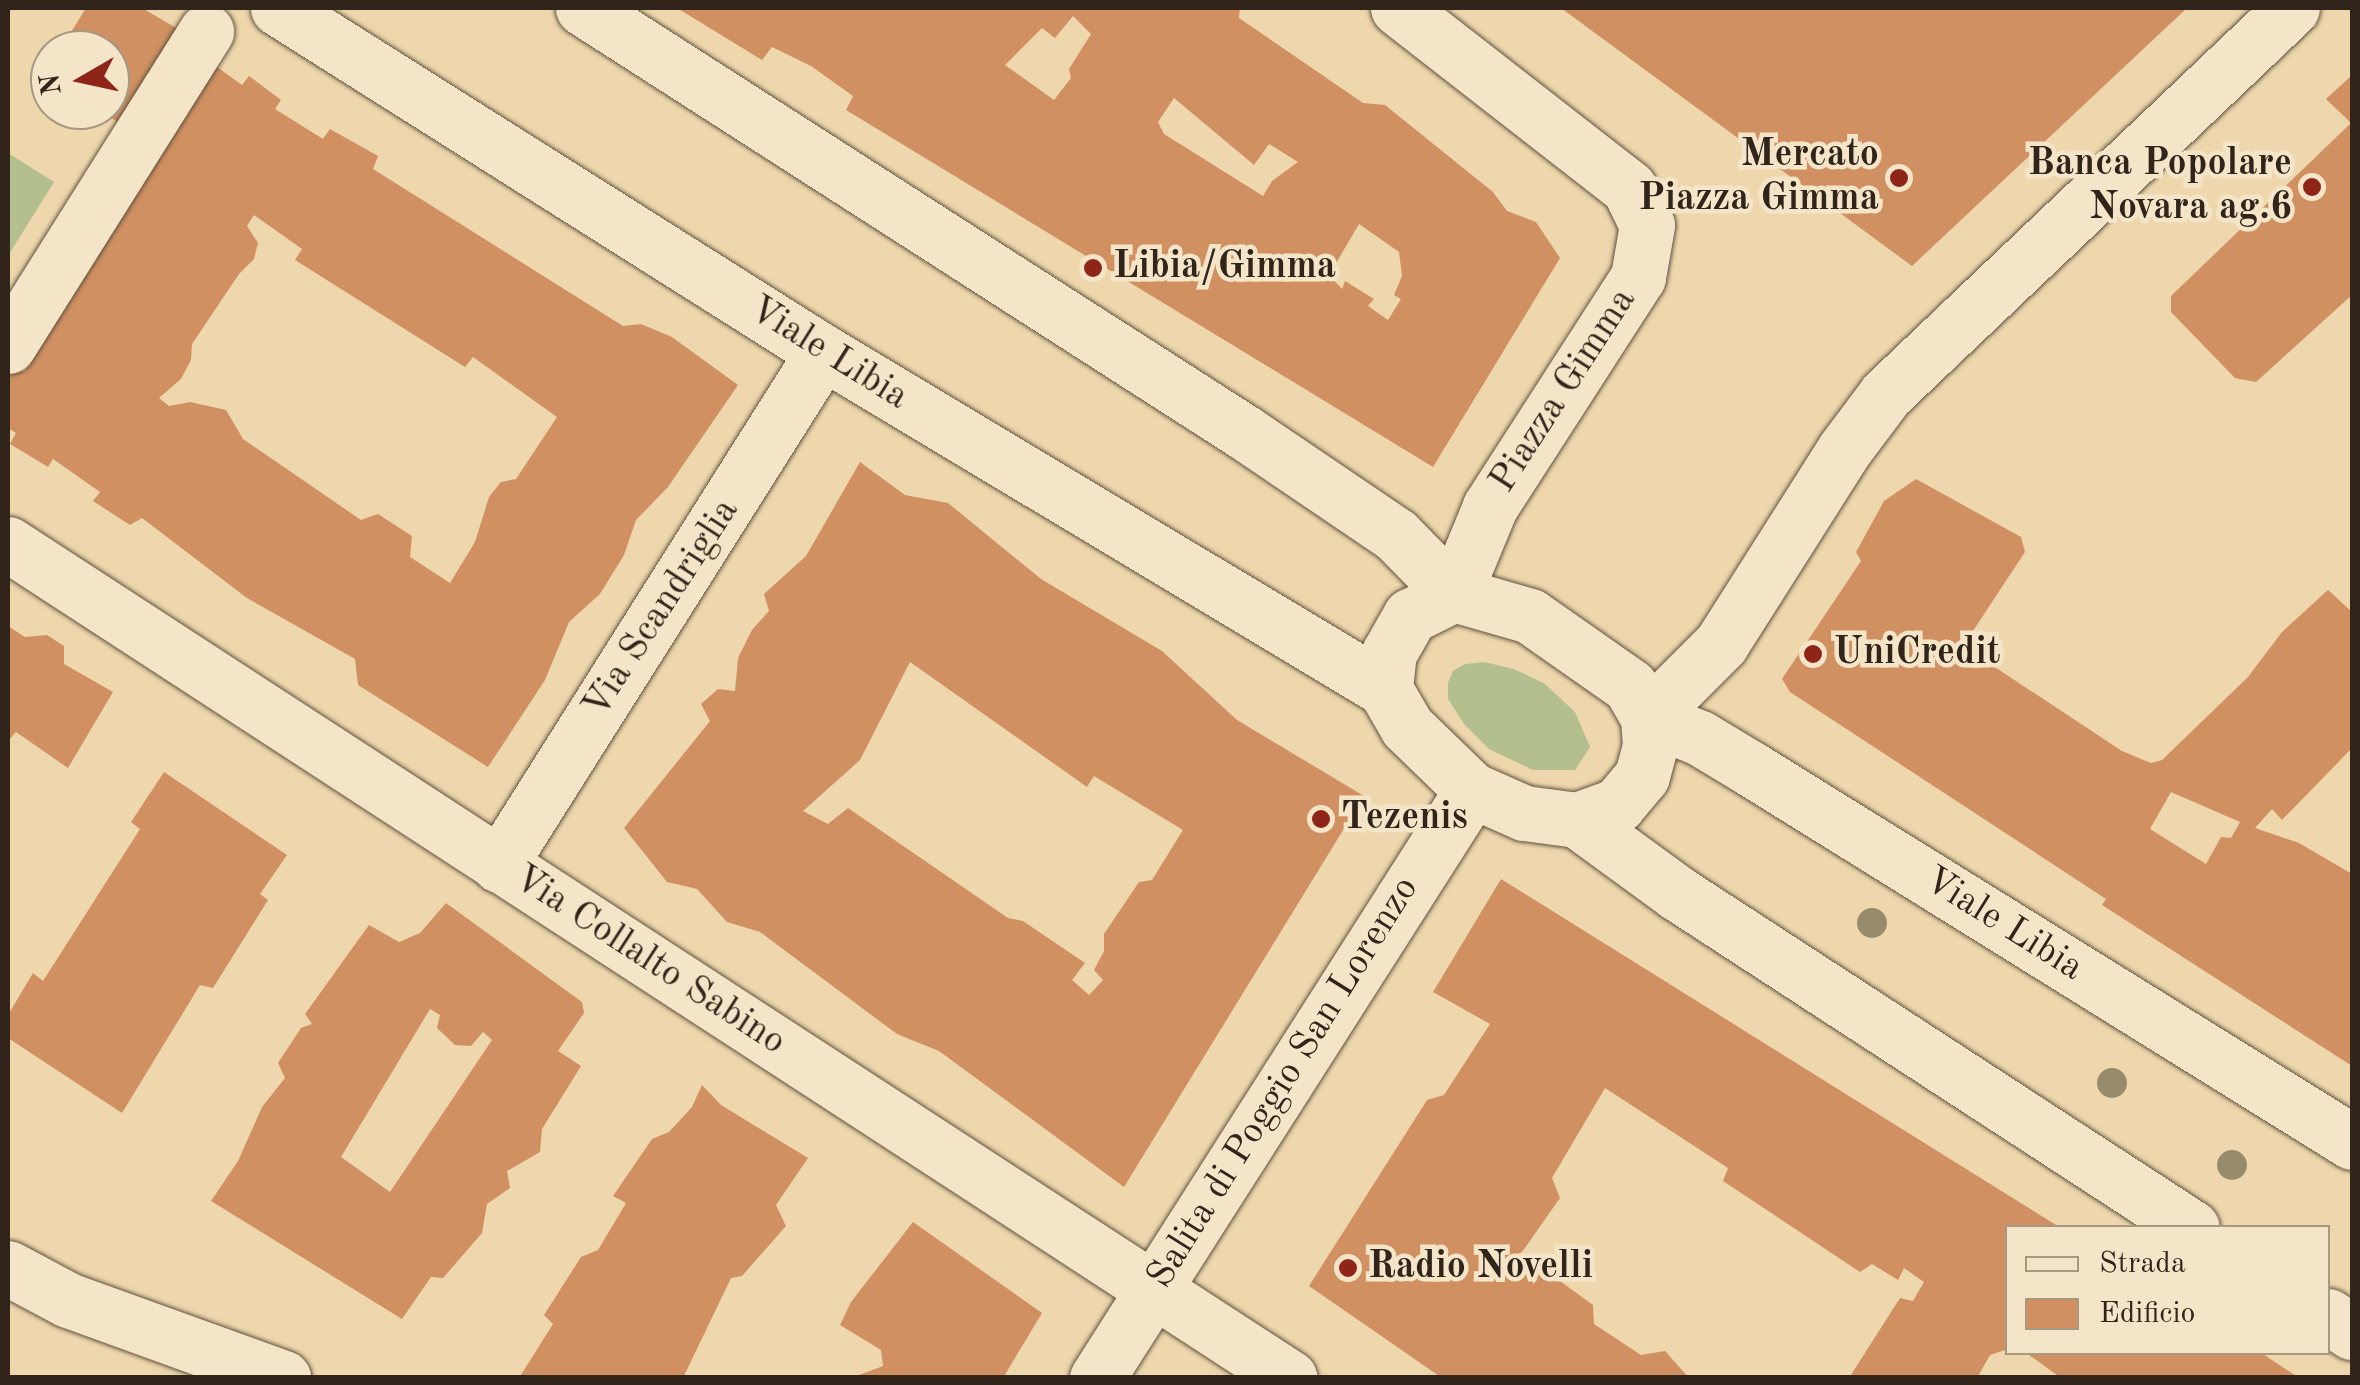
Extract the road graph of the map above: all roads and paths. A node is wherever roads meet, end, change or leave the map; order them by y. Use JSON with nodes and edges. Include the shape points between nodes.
{"nodes":[{"id":1,"x":278,"y":8,"type":"edge"},
{"id":2,"x":582,"y":8,"type":"edge"},
{"id":3,"x":2292,"y":8,"type":"edge"},
{"id":4,"x":1426,"y":16,"type":"edge"},
{"id":5,"x":206,"y":31,"type":"dead end"},
{"id":6,"x":8,"y":346,"type":"edge"},
{"id":7,"x":823,"y":352,"type":"junction"},
{"id":8,"x":8,"y":544,"type":"edge"},
{"id":9,"x":1454,"y":594,"type":"junction"},
{"id":10,"x":1385,"y":689,"type":"junction"},
{"id":11,"x":1648,"y":717,"type":"junction"},
{"id":12,"x":1472,"y":790,"type":"junction"},
{"id":13,"x":1577,"y":820,"type":"junction"},
{"id":14,"x":499,"y":865,"type":"junction"},
{"id":15,"x":2352,"y":1142,"type":"edge"},
{"id":16,"x":2187,"y":1225,"type":"edge"},
{"id":17,"x":8,"y":1268,"type":"edge"},
{"id":18,"x":1153,"y":1288,"type":"junction"},
{"id":19,"x":2330,"y":1317,"type":"edge"},
{"id":20,"x":2352,"y":1332,"type":"edge"},
{"id":21,"x":283,"y":1378,"type":"edge"},
{"id":22,"x":1097,"y":1378,"type":"edge"},
{"id":23,"x":1290,"y":1378,"type":"edge"}],
"edges":[{"from":1,"to":7,"type":"street","name":"Viale Libia"},
{"from":2,"to":9,"type":"street","via":[[1244,432],[1396,535]]},
{"from":3,"to":11,"type":"street","via":[[1886,394],[1720,644]]},
{"from":4,"to":9,"type":"street","name":"Piazza Gimma","via":[[1629,188],[1647,225],[1638,277],[1490,507]]},
{"from":5,"to":6,"type":"street"},
{"from":7,"to":10,"type":"street","name":"Viale Libia"},
{"from":7,"to":14,"type":"street","name":"Via Scandriglia"},
{"from":8,"to":14,"type":"street","name":"Via Collalto Sabino"},
{"from":9,"to":10,"type":"street","via":[[1425,604],[1398,632]]},
{"from":9,"to":11,"type":"street","via":[[1509,607],[1571,641],[1630,686]]},
{"from":10,"to":12,"type":"street","via":[[1418,742]]},
{"from":11,"to":13,"type":"street","via":[[1648,766],[1633,791],[1603,813]]},
{"from":11,"to":15,"type":"street","name":"Viale Libia","via":[[1727,754]]},
{"from":12,"to":13,"type":"street","via":[[1538,817]]},
{"from":12,"to":18,"type":"street","name":"Salita di Poggio San Lorenzo"},
{"from":13,"to":16,"type":"street","via":[[1677,893]]},
{"from":14,"to":18,"type":"street","name":"Via Collalto Sabino"},
{"from":17,"to":21,"type":"street","via":[[86,1307]]},
{"from":18,"to":22,"type":"street","name":"Salita di Poggio San Lorenzo"},
{"from":18,"to":23,"type":"street","name":"Via Collalto Sabino"},
{"from":19,"to":20,"type":"street"}]}
